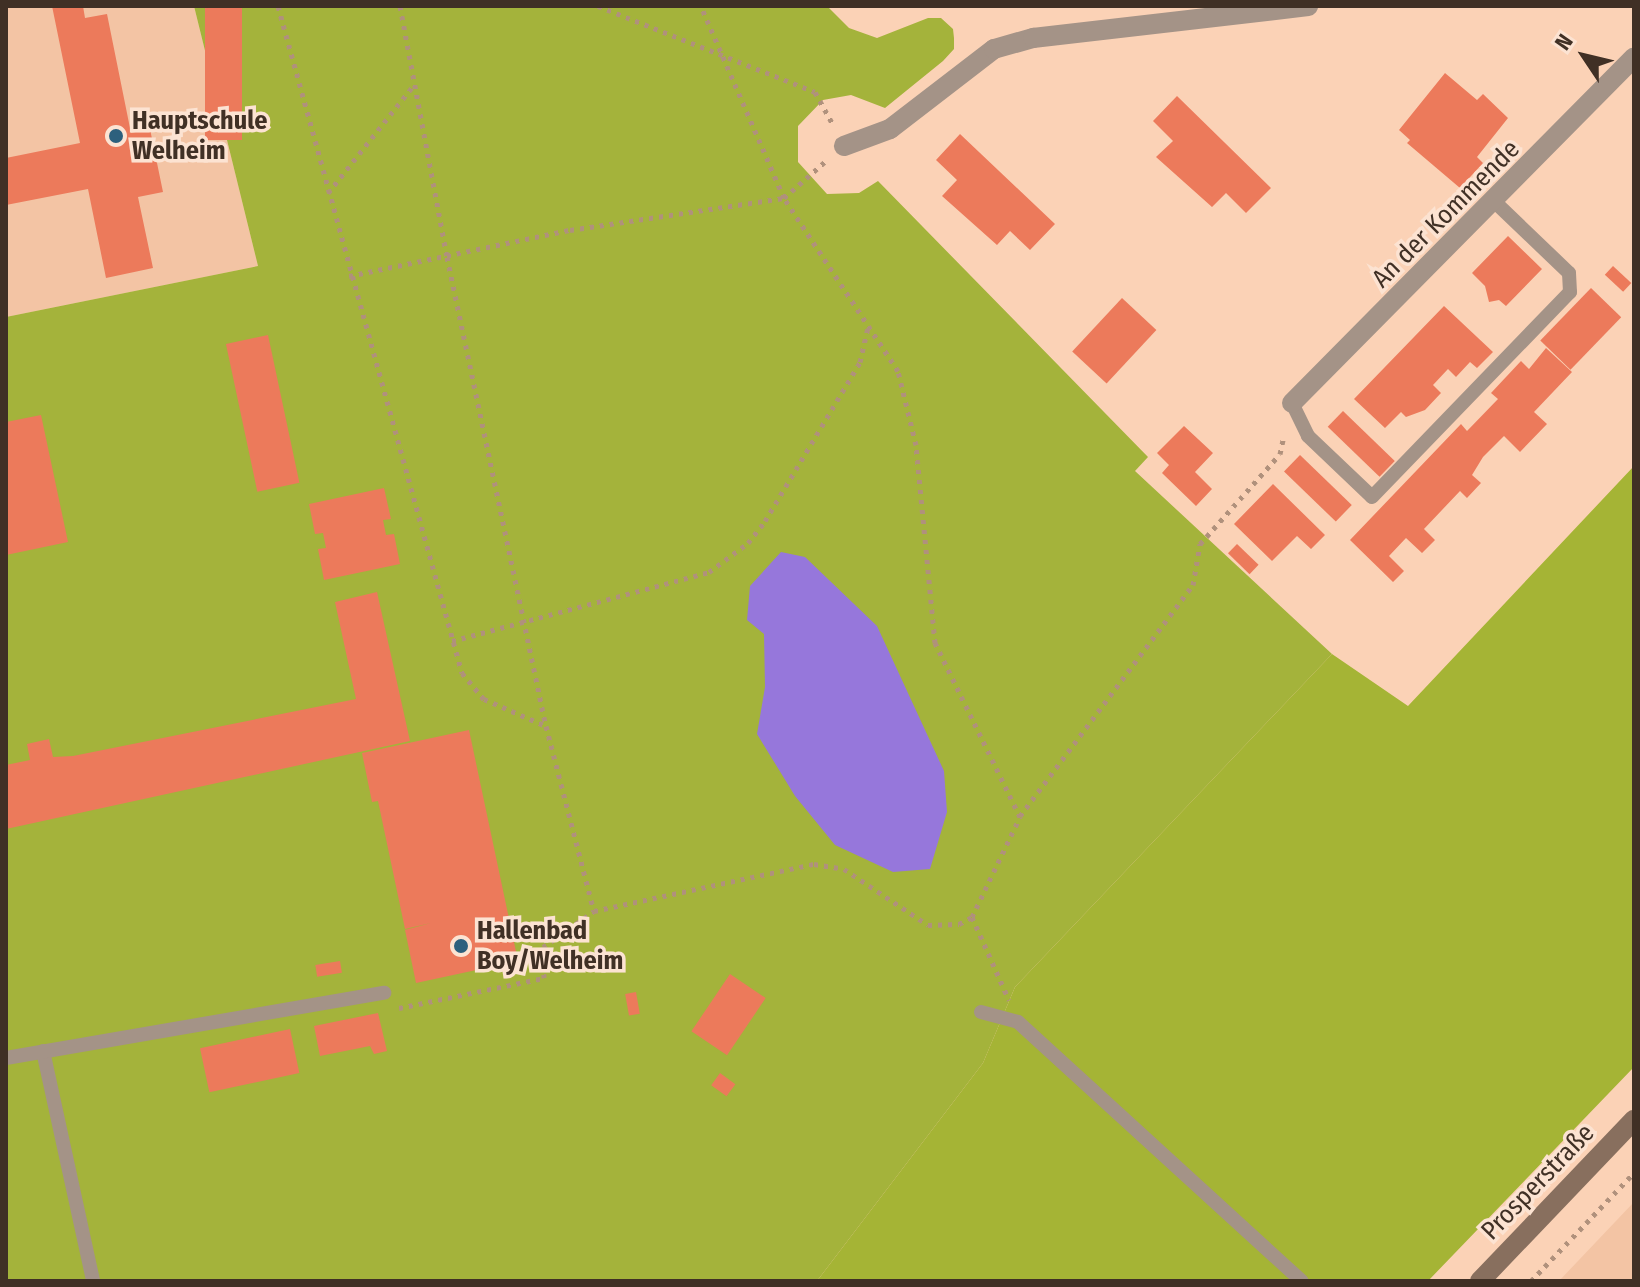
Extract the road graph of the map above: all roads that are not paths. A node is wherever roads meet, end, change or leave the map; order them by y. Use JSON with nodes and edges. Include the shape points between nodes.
{"nodes":[{"id":1,"x":1308,"y":6,"type":"edge"},
{"id":2,"x":1634,"y":58,"type":"edge"},
{"id":3,"x":844,"y":146,"type":"road end"},
{"id":4,"x":1496,"y":203,"type":"junction"},
{"id":5,"x":1292,"y":403,"type":"joint"},
{"id":6,"x":384,"y":993,"type":"road end"},
{"id":7,"x":981,"y":1012,"type":"dead end"},
{"id":8,"x":43,"y":1051,"type":"junction"},
{"id":9,"x":6,"y":1058,"type":"edge"},
{"id":10,"x":1634,"y":1120,"type":"edge"},
{"id":11,"x":93,"y":1281,"type":"edge"},
{"id":12,"x":1302,"y":1281,"type":"edge"},
{"id":13,"x":1480,"y":1281,"type":"edge"}],
"edges":[{"from":1,"to":3,"type":"street","via":[[1033,38],[994,49],[890,129]]},
{"from":2,"to":4,"type":"street","name":"An der Kommende"},
{"from":4,"to":5,"type":"street","name":"An der Kommende"},
{"from":4,"to":5,"type":"lane","via":[[1569,273],[1570,292],[1372,497],[1308,436]]},
{"from":6,"to":8,"type":"lane"},
{"from":7,"to":12,"type":"lane","via":[[1018,1022]]},
{"from":8,"to":9,"type":"lane"},
{"from":8,"to":11,"type":"lane"},
{"from":10,"to":13,"type":"main road","name":"Prosperstraße"}]}
